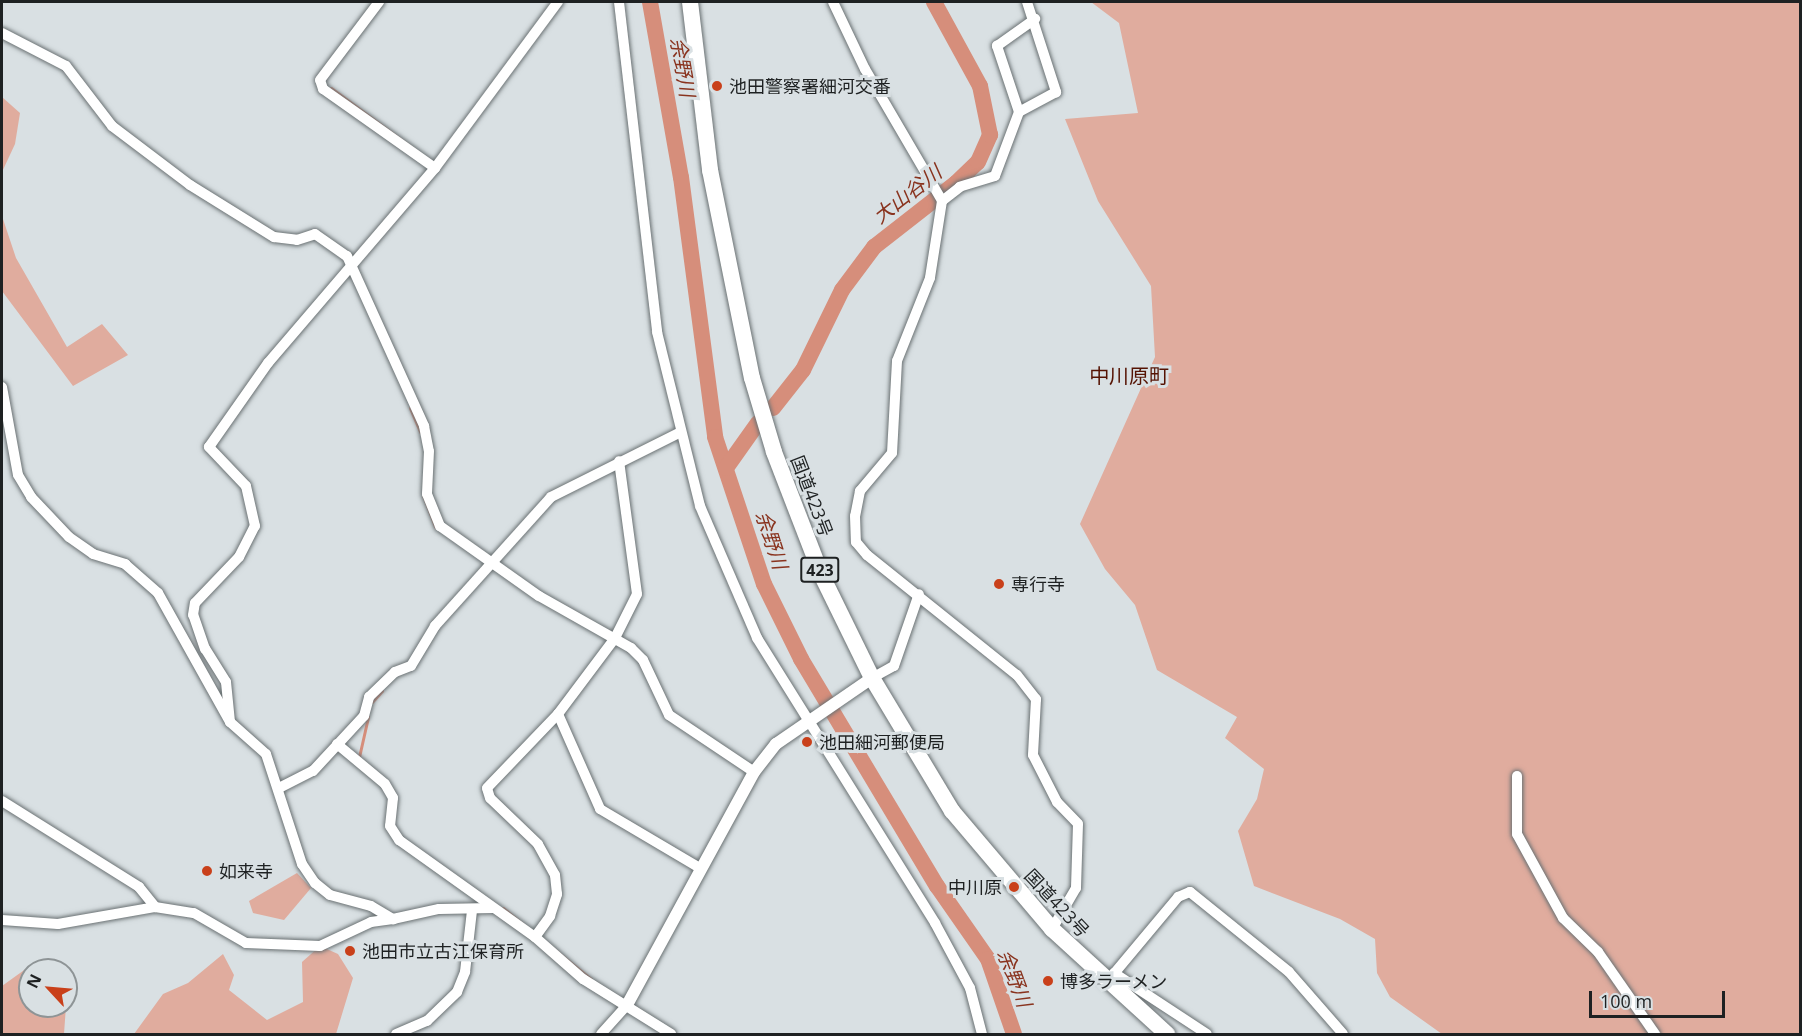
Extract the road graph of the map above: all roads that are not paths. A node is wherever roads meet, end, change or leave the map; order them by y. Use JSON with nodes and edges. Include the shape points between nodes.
{"nodes":[{"id":1,"x":379,"y":2,"type":"edge"},
{"id":2,"x":558,"y":2,"type":"edge"},
{"id":3,"x":619,"y":2,"type":"edge"},
{"id":4,"x":690,"y":2,"type":"edge"},
{"id":5,"x":833,"y":2,"type":"edge"},
{"id":6,"x":1027,"y":2,"type":"edge"},
{"id":7,"x":1035,"y":19,"type":"junction"},
{"id":8,"x":2,"y":33,"type":"edge"},
{"id":9,"x":1019,"y":112,"type":"junction"},
{"id":10,"x":435,"y":168,"type":"junction"},
{"id":11,"x":942,"y":201,"type":"junction"},
{"id":12,"x":353,"y":267,"type":"junction"},
{"id":13,"x":2,"y":387,"type":"edge"},
{"id":14,"x":679,"y":434,"type":"junction"},
{"id":15,"x":619,"y":461,"type":"junction"},
{"id":16,"x":494,"y":560,"type":"junction"},
{"id":17,"x":919,"y":594,"type":"junction"},
{"id":18,"x":615,"y":638,"type":"junction"},
{"id":19,"x":866,"y":682,"type":"junction"},
{"id":20,"x":558,"y":714,"type":"junction"},
{"id":21,"x":808,"y":720,"type":"junction"},
{"id":22,"x":230,"y":722,"type":"junction"},
{"id":23,"x":337,"y":744,"type":"junction"},
{"id":24,"x":754,"y":772,"type":"junction"},
{"id":25,"x":1517,"y":776,"type":"dead end"},
{"id":26,"x":279,"y":788,"type":"junction"},
{"id":27,"x":2,"y":801,"type":"edge"},
{"id":28,"x":698,"y":867,"type":"junction"},
{"id":29,"x":155,"y":907,"type":"junction"},
{"id":30,"x":493,"y":908,"type":"junction"},
{"id":31,"x":472,"y":911,"type":"junction"},
{"id":32,"x":393,"y":919,"type":"junction"},
{"id":33,"x":2,"y":920,"type":"edge"},
{"id":34,"x":1052,"y":929,"type":"junction"},
{"id":35,"x":535,"y":937,"type":"junction"},
{"id":36,"x":1111,"y":977,"type":"junction"},
{"id":37,"x":627,"y":1005,"type":"junction"},
{"id":38,"x":427,"y":1021,"type":"junction"},
{"id":39,"x":396,"y":1035,"type":"edge"},
{"id":40,"x":430,"y":1035,"type":"edge"},
{"id":41,"x":601,"y":1035,"type":"edge"},
{"id":42,"x":671,"y":1035,"type":"edge"},
{"id":43,"x":982,"y":1035,"type":"edge"},
{"id":44,"x":1167,"y":1035,"type":"edge"},
{"id":45,"x":1207,"y":1035,"type":"edge"},
{"id":46,"x":1343,"y":1035,"type":"edge"},
{"id":47,"x":1655,"y":1035,"type":"edge"}],
"edges":[{"from":1,"to":10,"type":"street","via":[[320,80],[323,89]]},
{"from":2,"to":10,"type":"street"},
{"from":3,"to":14,"type":"street","via":[[657,332]]},
{"from":4,"to":19,"type":"highway","name":"国道423号","number":"423","via":[[710,170],[752,378],[801,524]]},
{"from":5,"to":11,"type":"street","via":[[865,69]]},
{"from":6,"to":7,"type":"street"},
{"from":7,"to":9,"type":"street","via":[[997,46]]},
{"from":7,"to":9,"type":"street","via":[[1056,92]]},
{"from":8,"to":12,"type":"street","via":[[66,66],[112,126],[190,185],[274,237],[297,240],[315,234],[328,239]]},
{"from":9,"to":11,"type":"street","via":[[995,176],[960,187]]},
{"from":10,"to":12,"type":"street"},
{"from":11,"to":17,"type":"street","via":[[930,278],[897,361],[891,453],[861,491],[855,516],[856,542]]},
{"from":12,"to":16,"type":"street","via":[[424,426],[431,511],[441,526]]},
{"from":12,"to":22,"type":"street","via":[[268,363],[209,447],[246,486],[255,525],[239,557],[195,603],[193,615],[205,649],[226,682]]},
{"from":13,"to":22,"type":"street","via":[[18,475],[31,497],[69,537],[93,554],[125,564],[158,592]]},
{"from":14,"to":15,"type":"street"},
{"from":14,"to":21,"type":"street","via":[[729,582]]},
{"from":15,"to":16,"type":"street","via":[[551,497]]},
{"from":15,"to":18,"type":"street","via":[[637,584]]},
{"from":16,"to":18,"type":"street","via":[[539,596]]},
{"from":16,"to":23,"type":"street","via":[[435,626],[411,666],[394,672],[369,697],[364,716]]},
{"from":17,"to":19,"type":"street","via":[[894,666]]},
{"from":17,"to":34,"type":"street","via":[[1017,675],[1036,699],[1033,755],[1057,802],[1078,824],[1076,888]]},
{"from":18,"to":20,"type":"street"},
{"from":18,"to":24,"type":"street","via":[[643,660],[669,715],[684,729]]},
{"from":19,"to":21,"type":"street"},
{"from":19,"to":34,"type":"highway","name":"国道423号","number":"423","via":[[952,811]]},
{"from":20,"to":28,"type":"street","via":[[600,809]]},
{"from":20,"to":35,"type":"street","via":[[487,788],[490,798],[538,844],[555,875],[550,916]]},
{"from":21,"to":24,"type":"street","via":[[776,744]]},
{"from":21,"to":43,"type":"street","via":[[935,923],[970,988]]},
{"from":22,"to":26,"type":"street","via":[[266,754]]},
{"from":23,"to":26,"type":"street","via":[[313,771]]},
{"from":23,"to":30,"type":"street","via":[[385,784],[393,798],[390,826],[399,840]]},
{"from":24,"to":28,"type":"street"},
{"from":25,"to":47,"type":"street","via":[[1516,834],[1563,918],[1598,952]]},
{"from":26,"to":32,"type":"street","via":[[302,864],[315,883],[330,896],[371,906]]},
{"from":27,"to":29,"type":"street","via":[[139,887]]},
{"from":28,"to":37,"type":"street"},
{"from":29,"to":32,"type":"street","via":[[194,913],[246,943],[277,946],[320,946],[371,922]]},
{"from":29,"to":33,"type":"street","via":[[58,924]]},
{"from":30,"to":31,"type":"street"},
{"from":30,"to":35,"type":"street"},
{"from":31,"to":32,"type":"street","via":[[439,909]]},
{"from":31,"to":38,"type":"street","via":[[465,972],[457,992]]},
{"from":34,"to":36,"type":"highway","name":"国道423号","number":"423"},
{"from":35,"to":37,"type":"street","via":[[583,979]]},
{"from":36,"to":44,"type":"highway","name":"国道423号","number":"423"},
{"from":36,"to":45,"type":"street"},
{"from":36,"to":46,"type":"street","via":[[1178,897],[1190,892],[1289,972]]},
{"from":37,"to":41,"type":"street"},
{"from":37,"to":42,"type":"street"},
{"from":38,"to":39,"type":"street"},
{"from":38,"to":40,"type":"street"}]}
